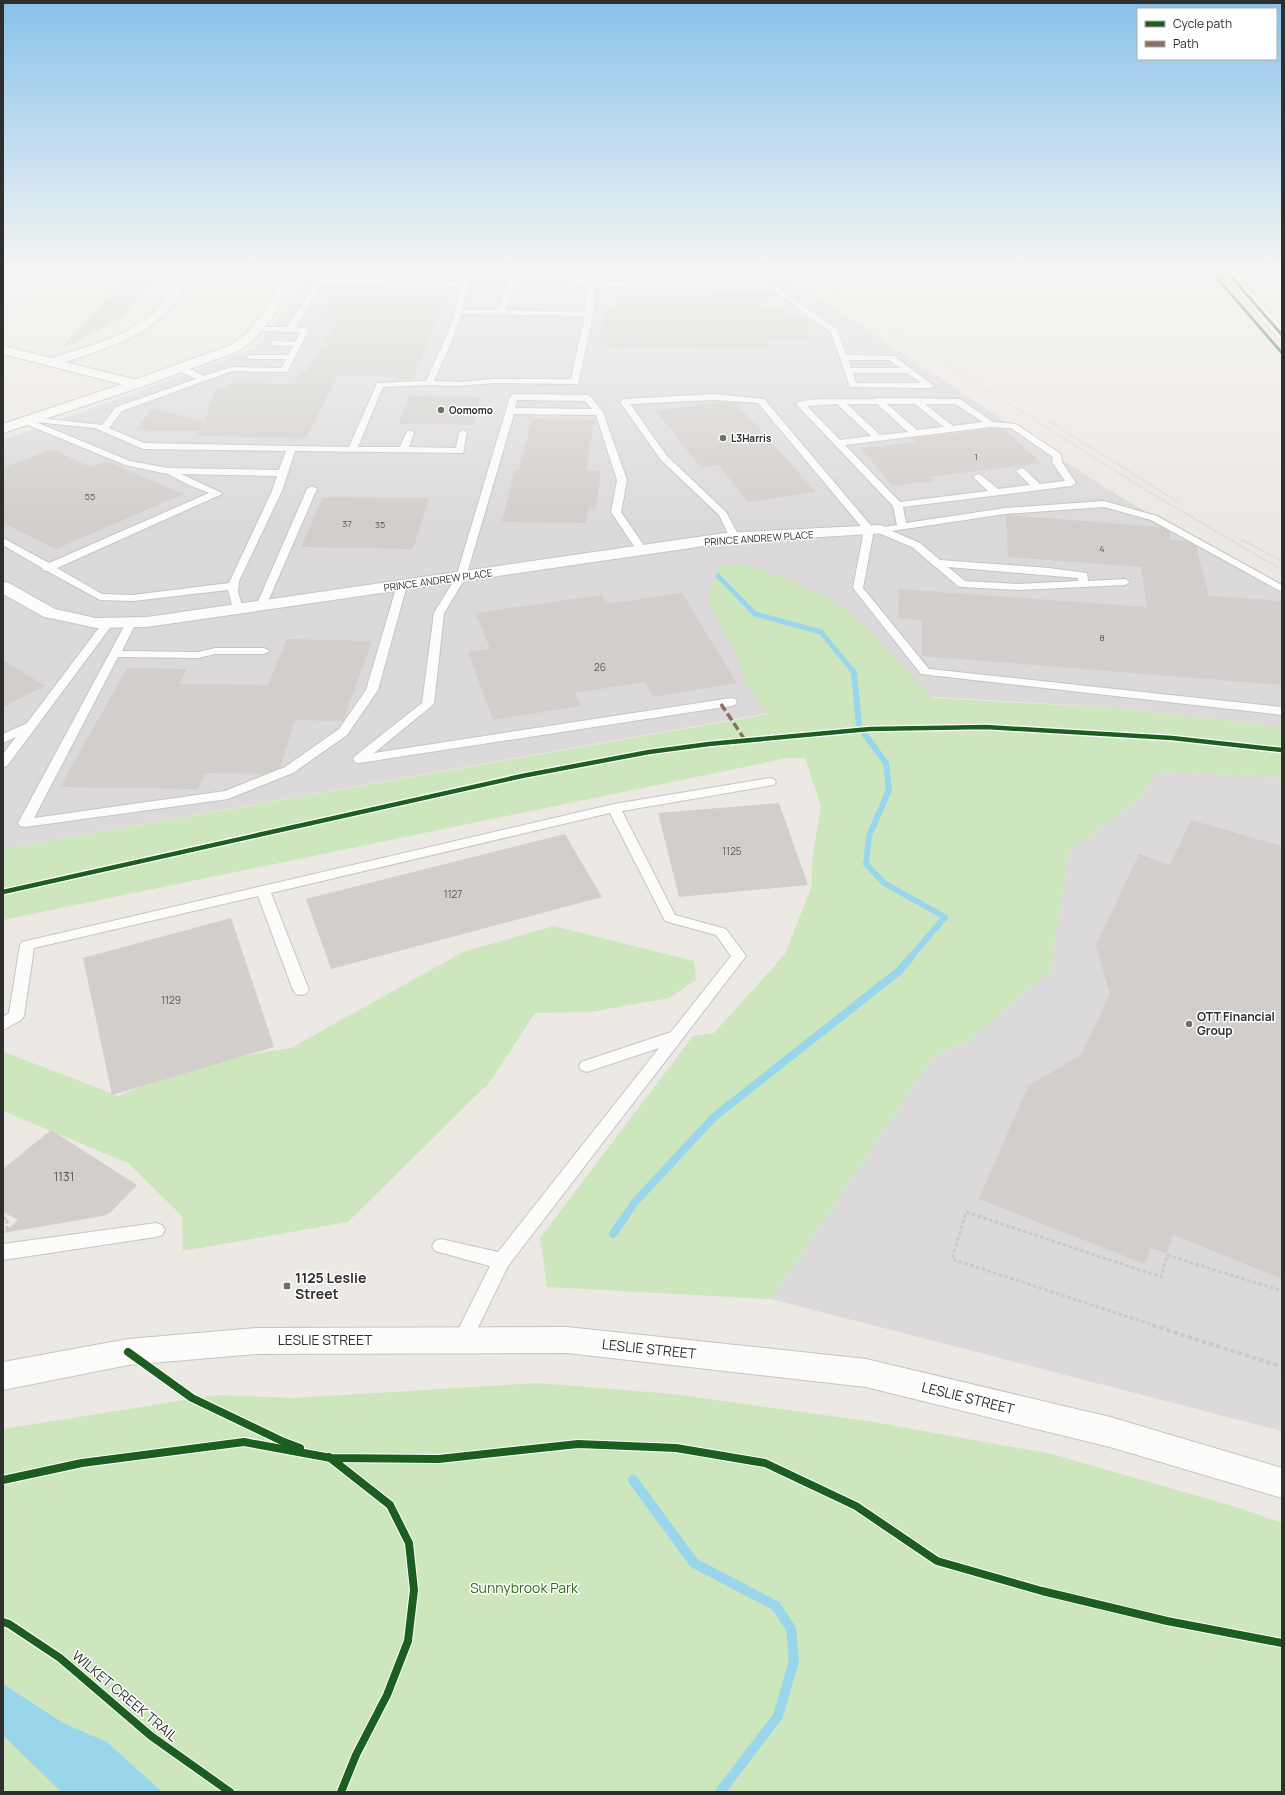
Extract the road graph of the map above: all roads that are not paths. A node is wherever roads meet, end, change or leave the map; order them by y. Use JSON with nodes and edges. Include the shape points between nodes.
{"nodes":[{"id":1,"x":15,"y":353,"type":"edge"},
{"id":2,"x":79,"y":353,"type":"edge"},
{"id":3,"x":222,"y":353,"type":"edge"},
{"id":4,"x":293,"y":353,"type":"edge"},
{"id":5,"x":441,"y":353,"type":"edge"},
{"id":6,"x":581,"y":353,"type":"edge"},
{"id":7,"x":842,"y":353,"type":"edge"},
{"id":8,"x":250,"y":356,"type":"dead end"},
{"id":9,"x":290,"y":357,"type":"junction"},
{"id":10,"x":843,"y":357,"type":"junction"},
{"id":11,"x":53,"y":362,"type":"junction"},
{"id":12,"x":180,"y":368,"type":"junction"},
{"id":13,"x":848,"y":370,"type":"junction"},
{"id":14,"x":910,"y":371,"type":"junction"},
{"id":15,"x":204,"y":379,"type":"junction"},
{"id":16,"x":429,"y":383,"type":"junction"},
{"id":17,"x":136,"y":384,"type":"junction"},
{"id":18,"x":839,"y":402,"type":"junction"},
{"id":19,"x":879,"y":402,"type":"junction"},
{"id":20,"x":918,"y":402,"type":"junction"},
{"id":21,"x":30,"y":420,"type":"junction"},
{"id":22,"x":991,"y":424,"type":"junction"},
{"id":23,"x":3,"y":429,"type":"edge"},
{"id":24,"x":104,"y":429,"type":"junction"},
{"id":25,"x":951,"y":429,"type":"junction"},
{"id":26,"x":410,"y":433,"type":"dead end"},
{"id":27,"x":463,"y":433,"type":"dead end"},
{"id":28,"x":915,"y":433,"type":"junction"},
{"id":29,"x":878,"y":438,"type":"junction"},
{"id":30,"x":838,"y":443,"type":"junction"},
{"id":31,"x":292,"y":448,"type":"junction"},
{"id":32,"x":352,"y":449,"type":"junction"},
{"id":33,"x":404,"y":450,"type":"junction"},
{"id":34,"x":168,"y":471,"type":"junction"},
{"id":35,"x":1021,"y":471,"type":"dead end"},
{"id":36,"x":283,"y":473,"type":"junction"},
{"id":37,"x":978,"y":477,"type":"dead end"},
{"id":38,"x":1037,"y":487,"type":"junction"},
{"id":39,"x":312,"y":489,"type":"dead end"},
{"id":40,"x":995,"y":492,"type":"junction"},
{"id":41,"x":898,"y":504,"type":"junction"},
{"id":42,"x":902,"y":527,"type":"junction"},
{"id":43,"x":875,"y":530,"type":"junction"},
{"id":44,"x":735,"y":538,"type":"junction"},
{"id":45,"x":3,"y":541,"type":"edge"},
{"id":46,"x":17,"y":548,"type":"junction"},
{"id":47,"x":642,"y":550,"type":"junction"},
{"id":48,"x":3,"y":554,"type":"edge"},
{"id":49,"x":938,"y":563,"type":"junction"},
{"id":50,"x":47,"y":568,"type":"junction"},
{"id":51,"x":462,"y":577,"type":"junction"},
{"id":52,"x":1125,"y":582,"type":"dead end"},
{"id":53,"x":1083,"y":584,"type":"junction"},
{"id":54,"x":402,"y":585,"type":"junction"},
{"id":55,"x":234,"y":586,"type":"junction"},
{"id":56,"x":3,"y":587,"type":"edge"},
{"id":57,"x":1282,"y":589,"type":"edge"},
{"id":58,"x":261,"y":606,"type":"junction"},
{"id":59,"x":238,"y":609,"type":"junction"},
{"id":60,"x":131,"y":622,"type":"junction"},
{"id":61,"x":108,"y":623,"type":"junction"},
{"id":62,"x":264,"y":651,"type":"dead end"},
{"id":63,"x":114,"y":654,"type":"junction"},
{"id":64,"x":731,"y":702,"type":"dead end"},
{"id":65,"x":1282,"y":711,"type":"edge"},
{"id":66,"x":32,"y":724,"type":"junction"},
{"id":67,"x":3,"y":739,"type":"edge"},
{"id":68,"x":3,"y":764,"type":"edge"},
{"id":69,"x":770,"y":782,"type":"dead end"},
{"id":70,"x":614,"y":808,"type":"junction"},
{"id":71,"x":263,"y":890,"type":"junction"},
{"id":72,"x":301,"y":990,"type":"dead end"},
{"id":73,"x":3,"y":1024,"type":"edge"},
{"id":74,"x":677,"y":1036,"type":"junction"},
{"id":75,"x":587,"y":1066,"type":"dead end"},
{"id":76,"x":156,"y":1230,"type":"dead end"},
{"id":77,"x":441,"y":1246,"type":"dead end"},
{"id":78,"x":3,"y":1252,"type":"edge"},
{"id":79,"x":502,"y":1261,"type":"junction"},
{"id":80,"x":462,"y":1340,"type":"junction"},
{"id":81,"x":3,"y":1376,"type":"edge"},
{"id":82,"x":1282,"y":1483,"type":"edge"}],
"edges":[{"from":1,"to":11,"type":"street"},
{"from":2,"to":11,"type":"street"},
{"from":3,"to":12,"type":"street"},
{"from":4,"to":9,"type":"lane"},
{"from":5,"to":16,"type":"lane"},
{"from":6,"to":16,"type":"lane","via":[[575,382]]},
{"from":7,"to":10,"type":"lane"},
{"from":8,"to":9,"type":"lane"},
{"from":9,"to":15,"type":"lane","via":[[284,370],[231,370]]},
{"from":10,"to":13,"type":"lane"},
{"from":10,"to":14,"type":"lane","via":[[891,358]]},
{"from":11,"to":17,"type":"street"},
{"from":12,"to":15,"type":"lane"},
{"from":12,"to":17,"type":"street"},
{"from":13,"to":14,"type":"lane"},
{"from":13,"to":14,"type":"lane","via":[[853,385],[930,386]]},
{"from":15,"to":24,"type":"lane","via":[[119,409]]},
{"from":16,"to":32,"type":"lane","via":[[380,385]]},
{"from":17,"to":21,"type":"street"},
{"from":18,"to":19,"type":"lane"},
{"from":18,"to":29,"type":"lane"},
{"from":18,"to":30,"type":"lane","via":[[800,404]]},
{"from":19,"to":20,"type":"lane"},
{"from":19,"to":28,"type":"lane"},
{"from":20,"to":22,"type":"lane","via":[[956,401]]},
{"from":20,"to":25,"type":"lane"},
{"from":21,"to":23,"type":"street"},
{"from":21,"to":24,"type":"lane","via":[[97,426]]},
{"from":21,"to":34,"type":"lane","via":[[128,463]]},
{"from":22,"to":25,"type":"lane"},
{"from":22,"to":38,"type":"lane","via":[[1013,426],[1058,456],[1057,462],[1071,483]]},
{"from":24,"to":31,"type":"lane","via":[[143,446]]},
{"from":25,"to":28,"type":"lane"},
{"from":26,"to":33,"type":"lane"},
{"from":27,"to":33,"type":"lane","via":[[460,450]]},
{"from":28,"to":29,"type":"lane"},
{"from":29,"to":30,"type":"lane"},
{"from":30,"to":41,"type":"lane"},
{"from":31,"to":32,"type":"lane"},
{"from":31,"to":36,"type":"lane"},
{"from":32,"to":33,"type":"lane"},
{"from":34,"to":36,"type":"lane"},
{"from":34,"to":50,"type":"lane","via":[[218,493]]},
{"from":35,"to":38,"type":"lane"},
{"from":36,"to":55,"type":"lane"},
{"from":37,"to":40,"type":"lane"},
{"from":38,"to":40,"type":"lane"},
{"from":39,"to":58,"type":"lane"},
{"from":40,"to":41,"type":"lane"},
{"from":41,"to":42,"type":"lane"},
{"from":42,"to":43,"type":"lane"},
{"from":42,"to":57,"type":"lane","via":[[1005,511],[1104,504],[1154,518]]},
{"from":43,"to":44,"type":"street","name":"PRINCE ANDREW PLACE"},
{"from":43,"to":44,"type":"lane","via":[[761,401],[715,397],[624,402],[664,458],[723,514]]},
{"from":43,"to":49,"type":"lane","via":[[916,545]]},
{"from":43,"to":65,"type":"lane","via":[[858,588],[925,672]]},
{"from":44,"to":47,"type":"street","name":"PRINCE ANDREW PLACE"},
{"from":45,"to":46,"type":"lane"},
{"from":46,"to":48,"type":"lane"},
{"from":46,"to":50,"type":"lane"},
{"from":47,"to":51,"type":"street","name":"PRINCE ANDREW PLACE"},
{"from":47,"to":51,"type":"lane","via":[[616,512],[622,480],[599,412],[510,411]]},
{"from":49,"to":53,"type":"lane","via":[[962,584],[1018,587]]},
{"from":49,"to":53,"type":"lane","via":[[1049,570],[1083,575]]},
{"from":50,"to":55,"type":"lane","via":[[100,597],[133,598]]},
{"from":51,"to":54,"type":"street","name":"PRINCE ANDREW PLACE"},
{"from":51,"to":64,"type":"lane","via":[[439,613],[428,704],[359,758]]},
{"from":52,"to":53,"type":"lane"},
{"from":54,"to":58,"type":"street","name":"PRINCE ANDREW PLACE"},
{"from":54,"to":63,"type":"lane","via":[[372,690],[343,732],[289,770],[228,795],[25,823]]},
{"from":55,"to":59,"type":"lane","via":[[233,592]]},
{"from":56,"to":61,"type":"street","name":"PRINCE ANDREW PLACE","via":[[50,613],[96,623]]},
{"from":58,"to":59,"type":"street","name":"PRINCE ANDREW PLACE"},
{"from":59,"to":60,"type":"street","name":"PRINCE ANDREW PLACE","via":[[148,622]]},
{"from":60,"to":61,"type":"street","name":"PRINCE ANDREW PLACE"},
{"from":60,"to":63,"type":"lane"},
{"from":61,"to":66,"type":"lane"},
{"from":62,"to":63,"type":"lane","via":[[214,651],[198,655]]},
{"from":66,"to":67,"type":"lane"},
{"from":66,"to":68,"type":"lane"},
{"from":69,"to":70,"type":"lane"},
{"from":70,"to":71,"type":"lane"},
{"from":70,"to":74,"type":"lane","via":[[670,918],[721,932],[739,956]]},
{"from":71,"to":72,"type":"lane"},
{"from":71,"to":73,"type":"lane","via":[[27,945],[16,1016]]},
{"from":74,"to":75,"type":"lane"},
{"from":74,"to":79,"type":"lane"},
{"from":76,"to":78,"type":"lane"},
{"from":77,"to":79,"type":"lane"},
{"from":79,"to":80,"type":"lane"},
{"from":80,"to":81,"type":"street","name":"LESLIE STREET","via":[[257,1341],[128,1352]]},
{"from":80,"to":82,"type":"street","name":"LESLIE STREET","via":[[567,1340],[866,1373],[1110,1432]]}]}
